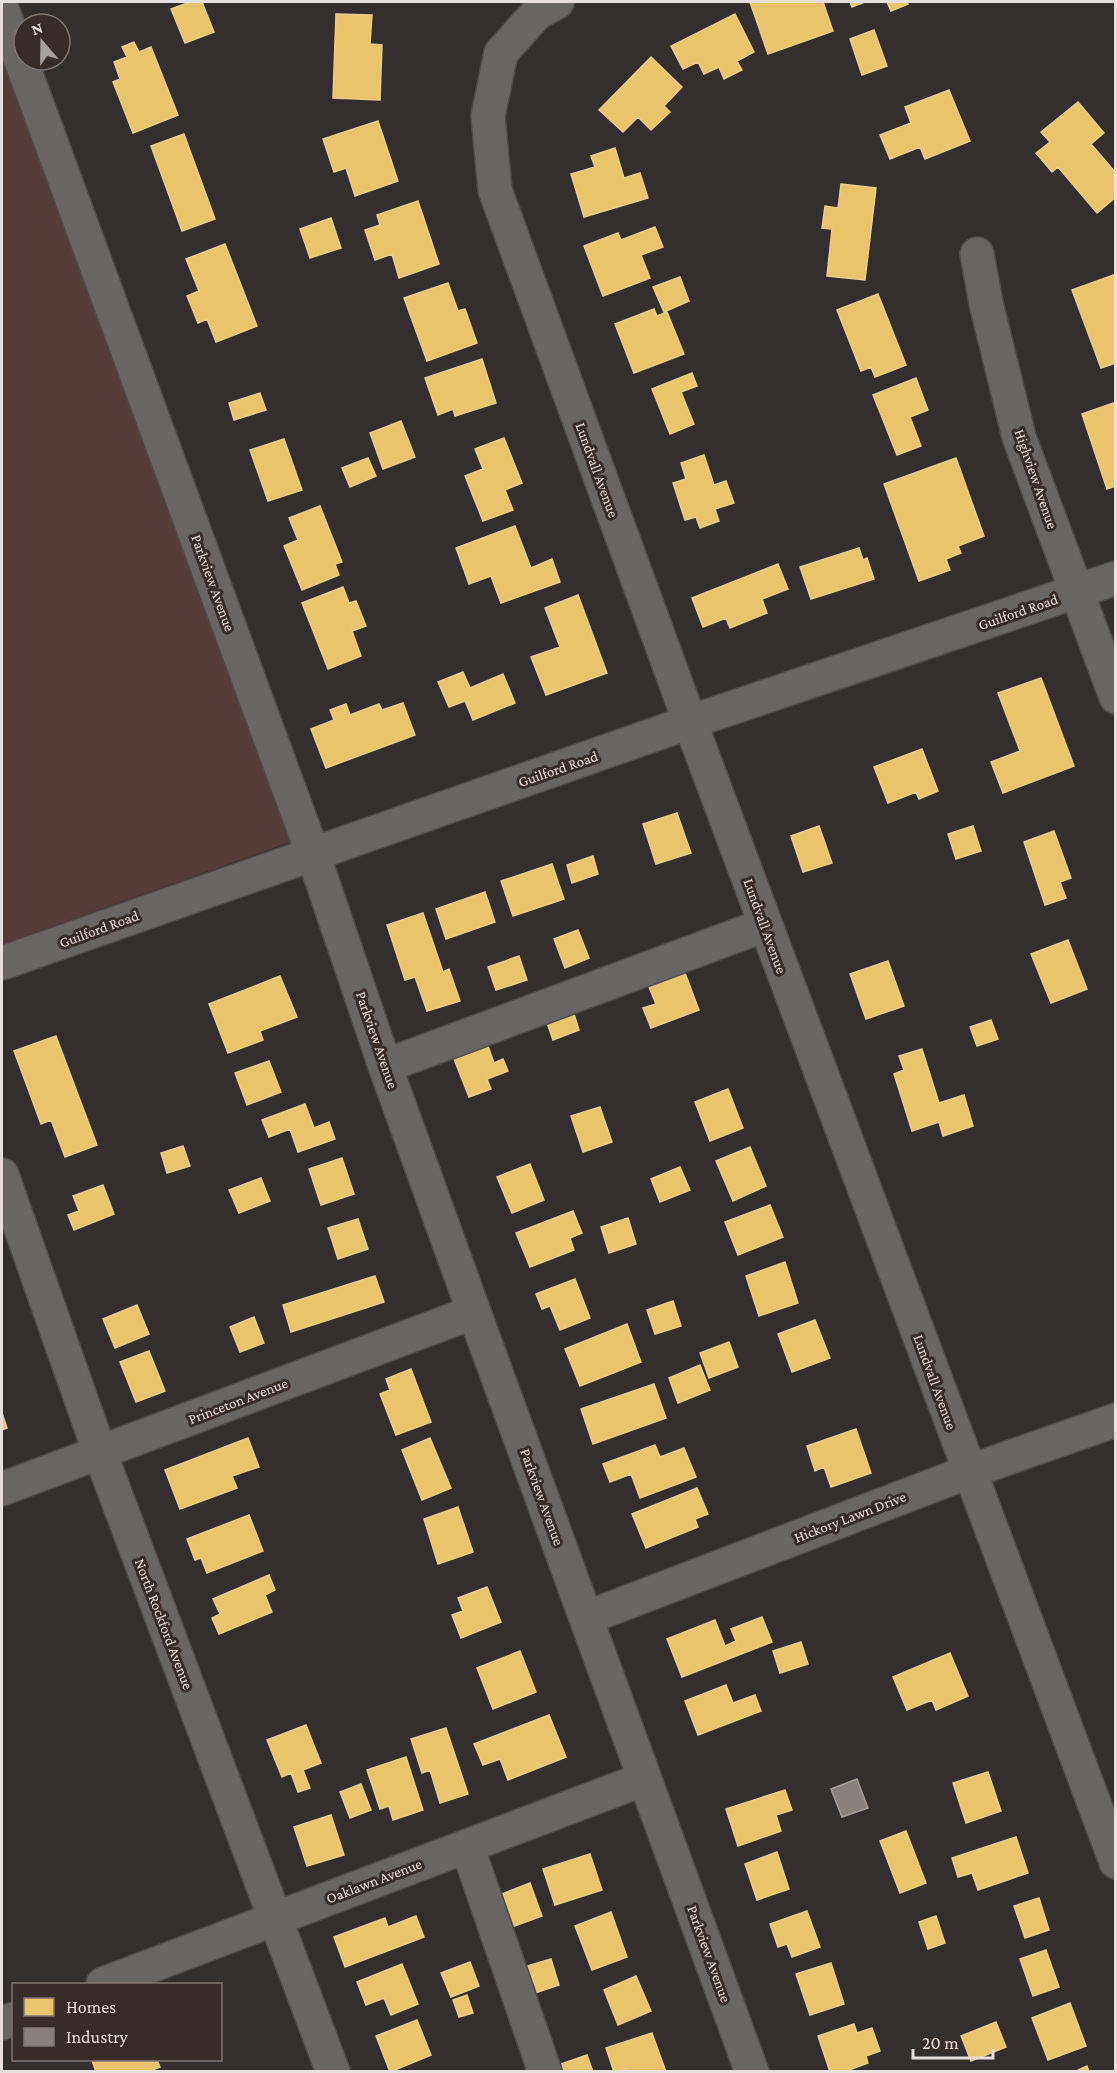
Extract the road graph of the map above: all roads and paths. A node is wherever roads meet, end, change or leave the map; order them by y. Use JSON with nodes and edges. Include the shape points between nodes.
{"nodes":[{"id":1,"x":557,"y":2,"type":"edge"},
{"id":2,"x":2,"y":9,"type":"edge"},
{"id":3,"x":976,"y":254,"type":"dead end"},
{"id":4,"x":1116,"y":578,"type":"edge"},
{"id":5,"x":1077,"y":592,"type":"junction"},
{"id":6,"x":1116,"y":697,"type":"edge"},
{"id":7,"x":690,"y":723,"type":"junction"},
{"id":8,"x":313,"y":854,"type":"junction"},
{"id":9,"x":765,"y":925,"type":"junction"},
{"id":10,"x":2,"y":963,"type":"edge"},
{"id":11,"x":385,"y":1066,"type":"junction"},
{"id":12,"x":2,"y":1175,"type":"edge"},
{"id":13,"x":474,"y":1312,"type":"junction"},
{"id":14,"x":1116,"y":1420,"type":"edge"},
{"id":15,"x":100,"y":1453,"type":"junction"},
{"id":16,"x":968,"y":1472,"type":"junction"},
{"id":17,"x":2,"y":1490,"type":"edge"},
{"id":18,"x":586,"y":1618,"type":"junction"},
{"id":19,"x":644,"y":1779,"type":"junction"},
{"id":20,"x":467,"y":1846,"type":"junction"},
{"id":21,"x":1116,"y":1862,"type":"edge"},
{"id":22,"x":275,"y":1919,"type":"junction"},
{"id":23,"x":106,"y":1983,"type":"edge"},
{"id":24,"x":333,"y":2072,"type":"edge"},
{"id":25,"x":545,"y":2072,"type":"edge"},
{"id":26,"x":752,"y":2072,"type":"edge"}],
"edges":[{"from":1,"to":7,"type":"street","name":"Lundvall Avenue","via":[[537,13],[501,52],[488,116],[495,190]]},
{"from":2,"to":8,"type":"street","name":"Parkview Avenue"},
{"from":3,"to":5,"type":"street","name":"Highview Avenue","via":[[1019,437]]},
{"from":4,"to":5,"type":"street","name":"Guilford Road"},
{"from":5,"to":6,"type":"street","name":"Highview Avenue"},
{"from":5,"to":7,"type":"street","name":"Guilford Road"},
{"from":7,"to":8,"type":"street","name":"Guilford Road"},
{"from":7,"to":9,"type":"street","name":"Lundvall Avenue"},
{"from":8,"to":10,"type":"street","name":"Guilford Road"},
{"from":8,"to":11,"type":"street","name":"Parkview Avenue"},
{"from":9,"to":11,"type":"street"},
{"from":9,"to":16,"type":"street","name":"Lundvall Avenue"},
{"from":11,"to":13,"type":"street","name":"Parkview Avenue"},
{"from":12,"to":15,"type":"street","name":"North Rockford Avenue"},
{"from":13,"to":15,"type":"street","name":"Princeton Avenue"},
{"from":13,"to":18,"type":"street","name":"Parkview Avenue"},
{"from":14,"to":16,"type":"street","name":"Hickory Lawn Drive"},
{"from":15,"to":17,"type":"street","name":"Princeton Avenue"},
{"from":15,"to":22,"type":"street","name":"North Rockford Avenue"},
{"from":16,"to":18,"type":"street","name":"Hickory Lawn Drive"},
{"from":16,"to":21,"type":"street","name":"Lundvall Avenue"},
{"from":18,"to":19,"type":"street","name":"Parkview Avenue"},
{"from":19,"to":20,"type":"street","name":"Oaklawn Avenue"},
{"from":19,"to":26,"type":"street","name":"Parkview Avenue"},
{"from":20,"to":22,"type":"street","name":"Oaklawn Avenue"},
{"from":20,"to":25,"type":"street"},
{"from":22,"to":23,"type":"street","name":"Oaklawn Avenue"},
{"from":22,"to":24,"type":"street","name":"North Rockford Avenue"}]}
